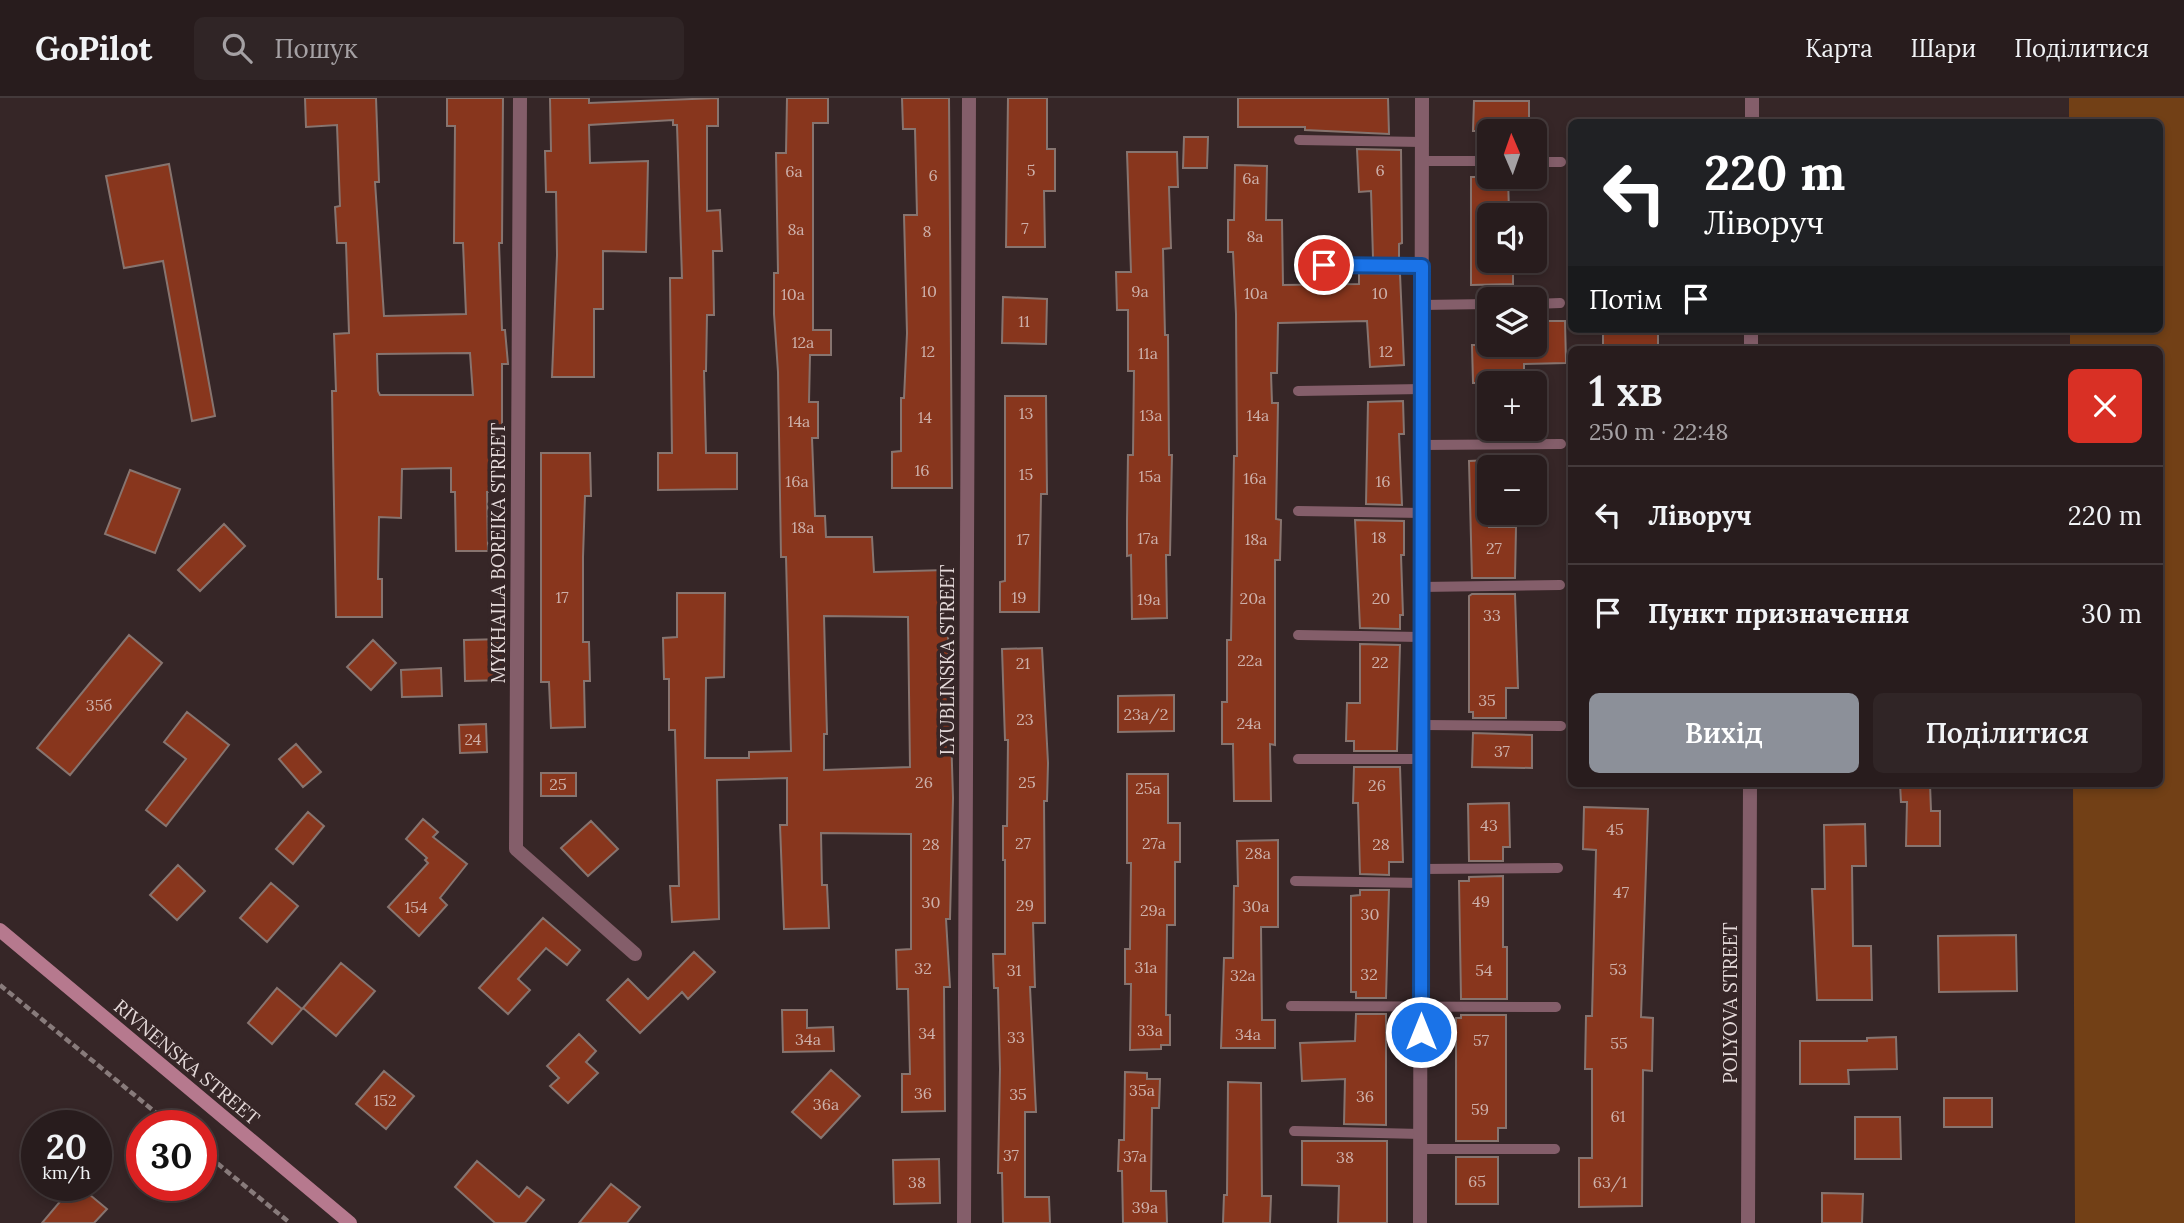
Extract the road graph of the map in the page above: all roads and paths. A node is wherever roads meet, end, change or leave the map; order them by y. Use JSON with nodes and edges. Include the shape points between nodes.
{"nodes":[{"id":1,"x":520,"y":98,"type":"edge"},
{"id":2,"x":969,"y":98,"type":"edge"},
{"id":3,"x":1422,"y":98,"type":"edge"},
{"id":4,"x":1752,"y":98,"type":"edge"},
{"id":5,"x":1752,"y":119,"type":"edge"},
{"id":6,"x":1299,"y":139,"type":"dead end"},
{"id":7,"x":1422,"y":142,"type":"junction"},
{"id":8,"x":1422,"y":161,"type":"junction"},
{"id":9,"x":1477,"y":161,"type":"edge"},
{"id":10,"x":1547,"y":162,"type":"edge"},
{"id":11,"x":1561,"y":162,"type":"dead end"},
{"id":12,"x":1300,"y":265,"type":"dead end"},
{"id":13,"x":1422,"y":266,"type":"junction"},
{"id":14,"x":1560,"y":303,"type":"dead end"},
{"id":15,"x":1477,"y":304,"type":"edge"},
{"id":16,"x":1547,"y":304,"type":"edge"},
{"id":17,"x":1422,"y":305,"type":"junction"},
{"id":18,"x":1422,"y":389,"type":"junction"},
{"id":19,"x":1298,"y":391,"type":"dead end"},
{"id":20,"x":1561,"y":444,"type":"dead end"},
{"id":21,"x":1422,"y":445,"type":"junction"},
{"id":22,"x":1298,"y":511,"type":"dead end"},
{"id":23,"x":1422,"y":513,"type":"junction"},
{"id":24,"x":1560,"y":585,"type":"dead end"},
{"id":25,"x":1422,"y":587,"type":"junction"},
{"id":26,"x":1298,"y":635,"type":"dead end"},
{"id":27,"x":1422,"y":637,"type":"junction"},
{"id":28,"x":1422,"y":725,"type":"junction"},
{"id":29,"x":1561,"y":726,"type":"dead end"},
{"id":30,"x":1298,"y":759,"type":"dead end"},
{"id":31,"x":1422,"y":759,"type":"junction"},
{"id":32,"x":1750,"y":787,"type":"edge"},
{"id":33,"x":1558,"y":868,"type":"dead end"},
{"id":34,"x":1421,"y":876,"type":"junction"},
{"id":35,"x":1295,"y":881,"type":"dead end"},
{"id":36,"x":0,"y":930,"type":"edge"},
{"id":37,"x":635,"y":954,"type":"dead end"},
{"id":38,"x":0,"y":985,"type":"edge"},
{"id":39,"x":1291,"y":1006,"type":"dead end"},
{"id":40,"x":1556,"y":1007,"type":"dead end"},
{"id":41,"x":1421,"y":1009,"type":"junction"},
{"id":42,"x":153,"y":1110,"type":"edge"},
{"id":43,"x":1294,"y":1131,"type":"dead end"},
{"id":44,"x":1421,"y":1141,"type":"junction"},
{"id":45,"x":1555,"y":1149,"type":"dead end"},
{"id":46,"x":217,"y":1163,"type":"edge"},
{"id":47,"x":290,"y":1223,"type":"edge"},
{"id":48,"x":350,"y":1223,"type":"edge"},
{"id":49,"x":964,"y":1223,"type":"edge"},
{"id":50,"x":1420,"y":1223,"type":"edge"},
{"id":51,"x":1748,"y":1223,"type":"edge"}],
"edges":[{"from":1,"to":37,"type":"street","name":"MYKHAILA BOREIKA STREET","via":[[516,849]]},
{"from":2,"to":49,"type":"street","name":"LYUBLINSKA STREET"},
{"from":3,"to":7,"type":"street"},
{"from":4,"to":5,"type":"street"},
{"from":6,"to":7,"type":"lane"},
{"from":7,"to":8,"type":"street"},
{"from":8,"to":9,"type":"lane"},
{"from":8,"to":13,"type":"street"},
{"from":10,"to":11,"type":"lane"},
{"from":12,"to":13,"type":"lane"},
{"from":13,"to":17,"type":"street"},
{"from":14,"to":16,"type":"lane"},
{"from":15,"to":17,"type":"lane"},
{"from":17,"to":18,"type":"street"},
{"from":18,"to":19,"type":"lane"},
{"from":18,"to":21,"type":"street"},
{"from":20,"to":21,"type":"lane"},
{"from":21,"to":23,"type":"street"},
{"from":22,"to":23,"type":"lane"},
{"from":23,"to":25,"type":"street"},
{"from":24,"to":25,"type":"lane"},
{"from":25,"to":27,"type":"street"},
{"from":26,"to":27,"type":"lane"},
{"from":27,"to":28,"type":"street"},
{"from":28,"to":29,"type":"lane"},
{"from":28,"to":31,"type":"street"},
{"from":30,"to":31,"type":"lane"},
{"from":31,"to":34,"type":"street"},
{"from":32,"to":51,"type":"street","name":"POLYOVA STREET"},
{"from":33,"to":34,"type":"lane"},
{"from":34,"to":35,"type":"lane"},
{"from":34,"to":41,"type":"street"},
{"from":36,"to":48,"type":"main road","name":"RIVNENSKA STREET"},
{"from":38,"to":42,"type":"path"},
{"from":39,"to":41,"type":"lane"},
{"from":40,"to":41,"type":"lane"},
{"from":41,"to":44,"type":"street"},
{"from":43,"to":44,"type":"lane"},
{"from":44,"to":45,"type":"lane"},
{"from":44,"to":50,"type":"street"},
{"from":46,"to":47,"type":"path"}]}
